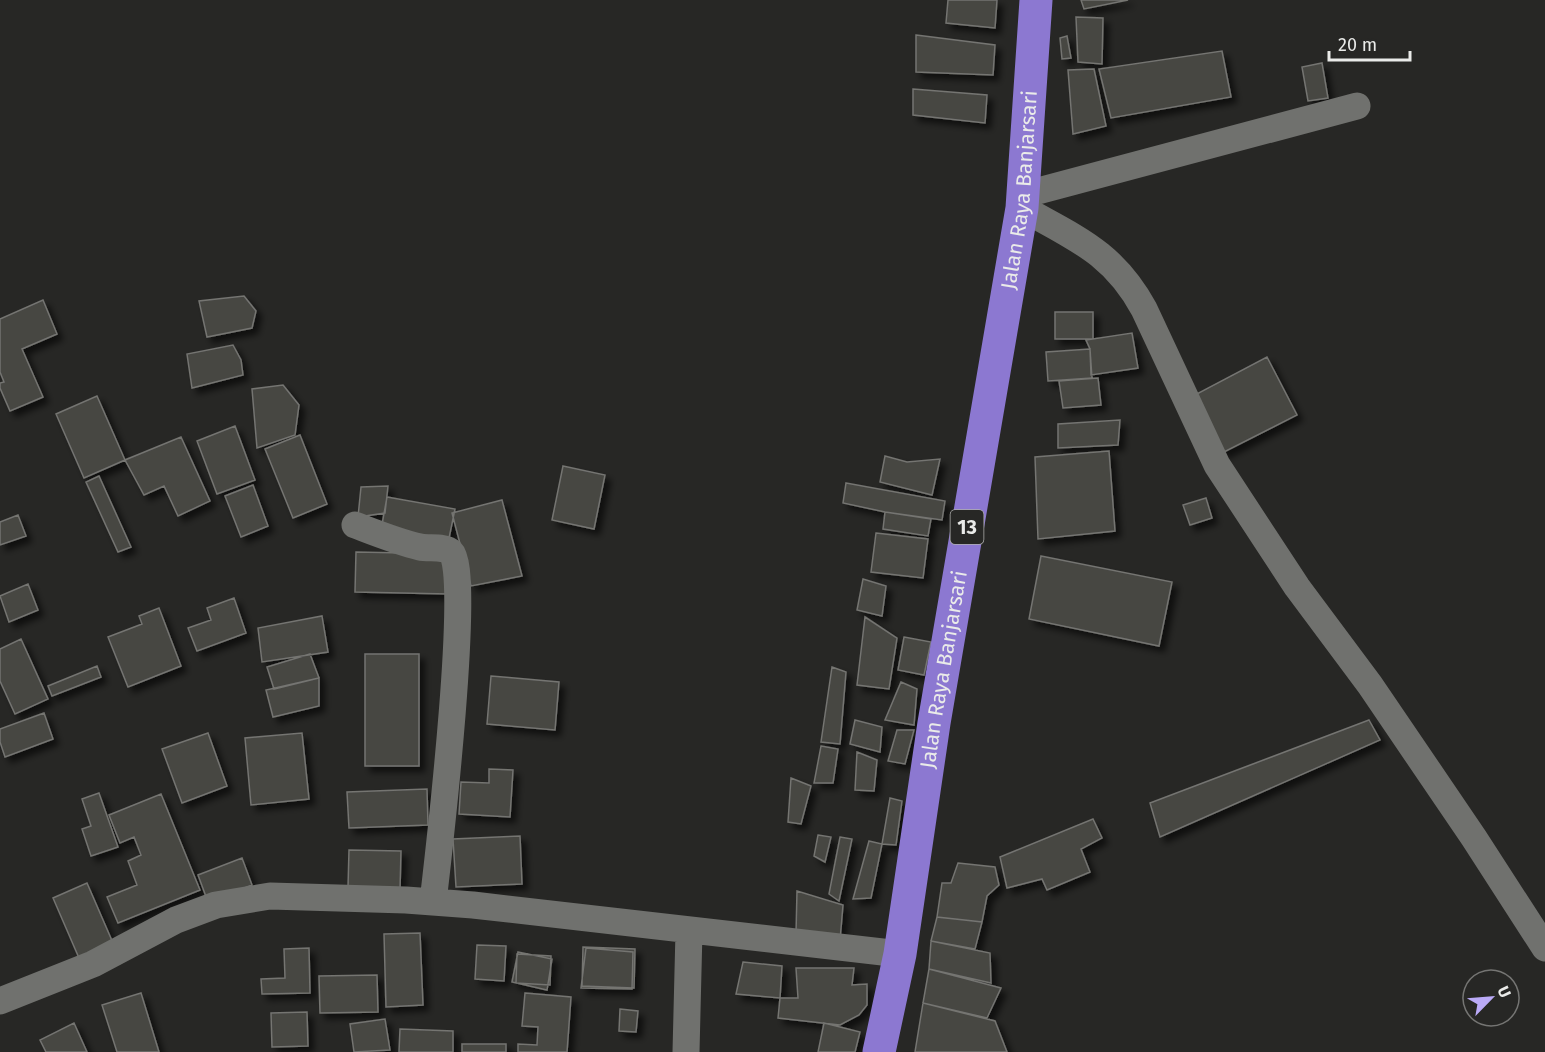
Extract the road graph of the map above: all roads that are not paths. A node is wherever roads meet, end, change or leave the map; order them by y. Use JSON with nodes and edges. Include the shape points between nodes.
{"nodes":[{"id":1,"x":1036,"y":0,"type":"edge"},
{"id":2,"x":1357,"y":106,"type":"dead end"},
{"id":3,"x":1022,"y":201,"type":"junction"},
{"id":4,"x":355,"y":525,"type":"dead end"},
{"id":5,"x":433,"y":902,"type":"junction"},
{"id":6,"x":689,"y":931,"type":"junction"},
{"id":7,"x":1545,"y":948,"type":"edge"},
{"id":8,"x":900,"y":954,"type":"junction"},
{"id":9,"x":0,"y":1001,"type":"edge"},
{"id":10,"x":686,"y":1052,"type":"edge"},
{"id":11,"x":879,"y":1052,"type":"edge"}],
"edges":[{"from":1,"to":3,"type":"highway","name":"Jalan Raya Banjarsari","number":"13"},
{"from":2,"to":3,"type":"street"},
{"from":3,"to":7,"type":"street","via":[[1094,248],[1132,286],[1217,465]]},
{"from":3,"to":8,"type":"highway","name":"Jalan Raya Banjarsari","number":"13","via":[[934,723]]},
{"from":4,"to":5,"type":"street","via":[[422,548],[446,549],[455,558],[458,601],[453,699]]},
{"from":5,"to":6,"type":"street"},
{"from":5,"to":9,"type":"street","via":[[270,896],[216,905],[176,920],[93,964]]},
{"from":6,"to":8,"type":"street"},
{"from":6,"to":10,"type":"street"},
{"from":8,"to":11,"type":"highway","name":"Jalan Raya Banjarsari","number":"13"}]}
